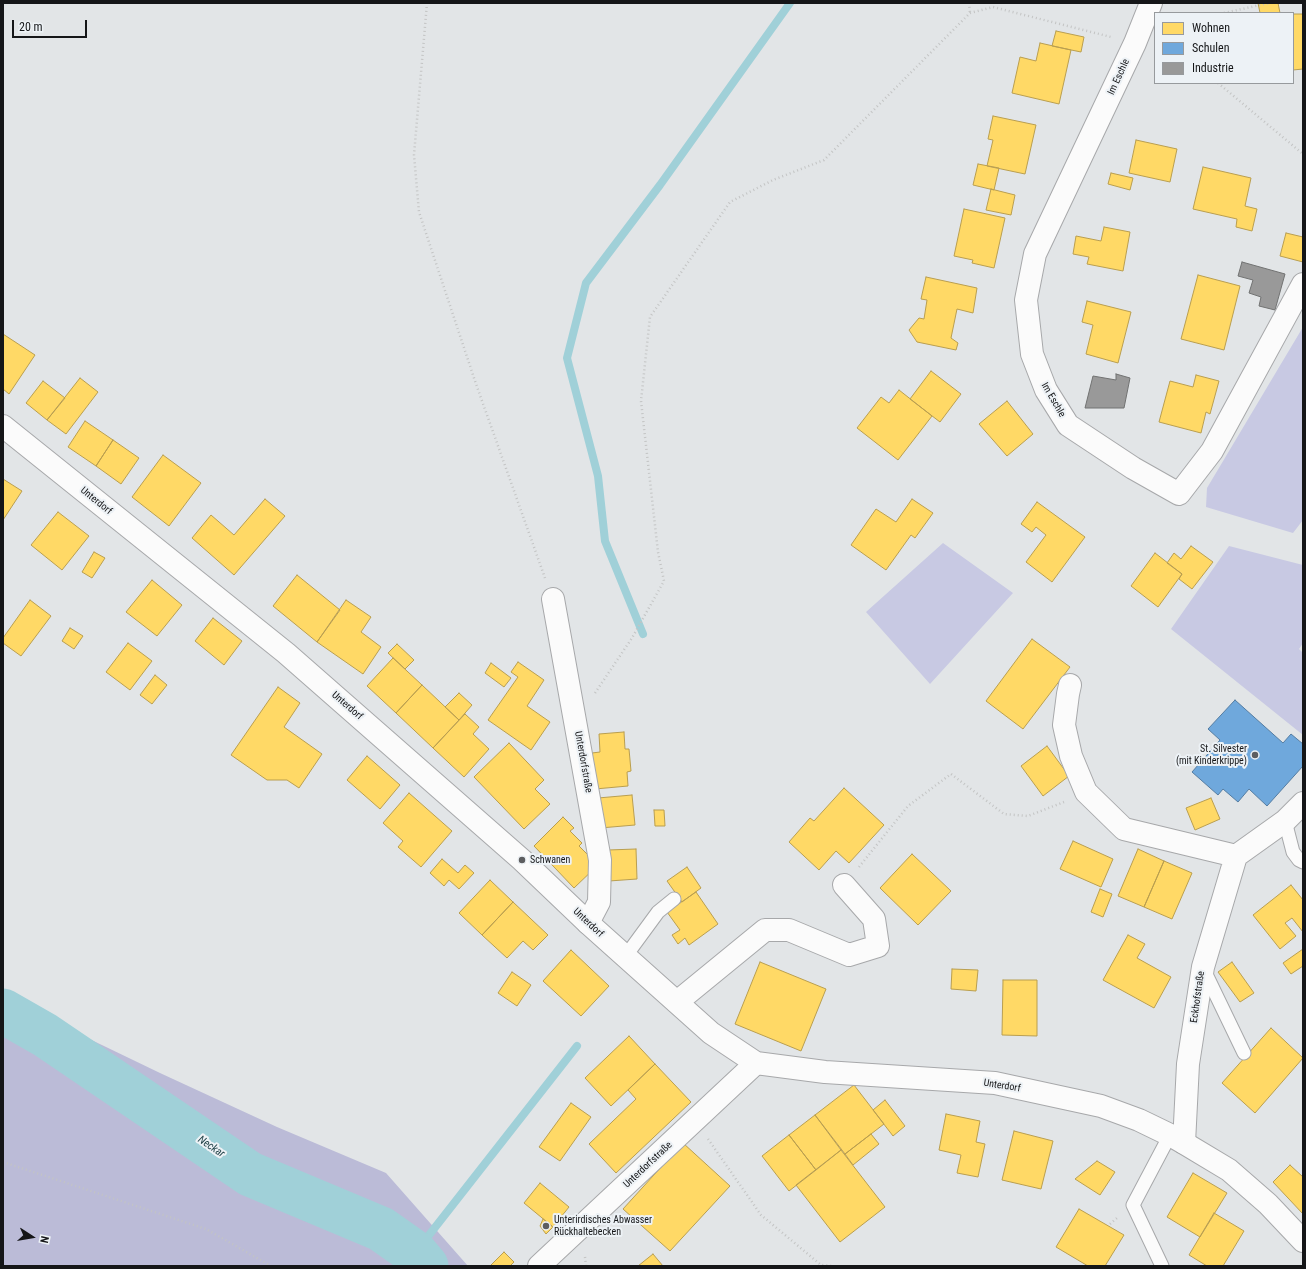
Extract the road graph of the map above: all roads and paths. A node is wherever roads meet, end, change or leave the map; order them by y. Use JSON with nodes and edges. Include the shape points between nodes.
{"nodes":[{"id":1,"x":426,"y":3,"type":"edge"},
{"id":2,"x":969,"y":3,"type":"edge"},
{"id":3,"x":1151,"y":3,"type":"edge"},
{"id":4,"x":1269,"y":3,"type":"edge"},
{"id":5,"x":1229,"y":12,"type":"edge"},
{"id":6,"x":970,"y":13,"type":"junction"},
{"id":7,"x":1135,"y":43,"type":"junction"},
{"id":8,"x":1219,"y":84,"type":"edge"},
{"id":9,"x":1303,"y":154,"type":"edge"},
{"id":10,"x":1303,"y":284,"type":"edge"},
{"id":11,"x":3,"y":426,"type":"edge"},
{"id":12,"x":553,"y":599,"type":"joint"},
{"id":13,"x":1070,"y":685,"type":"dead end"},
{"id":14,"x":576,"y":721,"type":"junction"},
{"id":15,"x":1086,"y":792,"type":"junction"},
{"id":16,"x":1303,"y":803,"type":"edge"},
{"id":17,"x":1284,"y":821,"type":"junction"},
{"id":18,"x":1236,"y":856,"type":"junction"},
{"id":19,"x":1303,"y":862,"type":"edge"},
{"id":20,"x":844,"y":885,"type":"joint"},
{"id":21,"x":674,"y":898,"type":"dead end"},
{"id":22,"x":588,"y":923,"type":"junction"},
{"id":23,"x":625,"y":957,"type":"junction"},
{"id":24,"x":1202,"y":967,"type":"junction"},
{"id":25,"x":677,"y":1002,"type":"junction"},
{"id":26,"x":1244,"y":1053,"type":"dead end"},
{"id":27,"x":756,"y":1063,"type":"junction"},
{"id":28,"x":695,"y":1121,"type":"junction"},
{"id":29,"x":1177,"y":1139,"type":"junction"},
{"id":30,"x":3,"y":1162,"type":"edge"},
{"id":31,"x":1303,"y":1242,"type":"edge"},
{"id":32,"x":271,"y":1266,"type":"edge"},
{"id":33,"x":539,"y":1266,"type":"edge"},
{"id":34,"x":832,"y":1266,"type":"edge"},
{"id":35,"x":1162,"y":1266,"type":"edge"}],
"edges":[{"from":1,"to":12,"type":"path","via":[[414,155],[419,212],[476,384]]},
{"from":2,"to":6,"type":"path"},
{"from":3,"to":7,"type":"street","name":"Im Eschle"},
{"from":4,"to":5,"type":"path"},
{"from":6,"to":7,"type":"path","via":[[993,6]]},
{"from":6,"to":14,"type":"path","via":[[824,160],[774,180],[730,202],[650,317],[641,401],[658,552],[664,581],[632,638]]},
{"from":7,"to":10,"type":"street","name":"Im Eschle","via":[[1035,254],[1026,300],[1032,354],[1046,390],[1068,425],[1133,468],[1179,494],[1212,451]]},
{"from":8,"to":9,"type":"path"},
{"from":11,"to":22,"type":"street","name":"Unterdorf","via":[[286,653],[522,860]]},
{"from":12,"to":14,"type":"street","name":"Unterdorfstraße"},
{"from":13,"to":15,"type":"street","via":[[1064,725],[1071,756]]},
{"from":14,"to":22,"type":"street","name":"Unterdorfstraße","via":[[600,860],[599,902]]},
{"from":15,"to":18,"type":"street","via":[[1124,829]]},
{"from":15,"to":20,"type":"path","via":[[1028,816],[1004,814],[951,774],[908,806]]},
{"from":16,"to":17,"type":"street"},
{"from":17,"to":18,"type":"street"},
{"from":17,"to":19,"type":"lane","via":[[1293,852]]},
{"from":18,"to":24,"type":"street","name":"Eckhofstraße"},
{"from":20,"to":25,"type":"street","via":[[874,919],[878,946],[849,955],[789,930],[766,930]]},
{"from":21,"to":23,"type":"lane","via":[[658,912]]},
{"from":22,"to":23,"type":"street","name":"Unterdorf"},
{"from":23,"to":25,"type":"street","name":"Unterdorf"},
{"from":24,"to":26,"type":"lane"},
{"from":24,"to":29,"type":"street","name":"Eckhofstraße"},
{"from":25,"to":27,"type":"street","name":"Unterdorf","via":[[711,1033]]},
{"from":27,"to":28,"type":"street","name":"Unterdorfstraße"},
{"from":27,"to":29,"type":"street","name":"Unterdorf","via":[[825,1072],[995,1083],[1101,1106],[1139,1120]]},
{"from":28,"to":33,"type":"street","name":"Unterdorfstraße"},
{"from":28,"to":34,"type":"path","via":[[761,1215],[821,1265]]},
{"from":29,"to":31,"type":"street","name":"Unterdorf","via":[[1229,1170],[1268,1204]]},
{"from":29,"to":35,"type":"lane","via":[[1133,1205]]},
{"from":30,"to":32,"type":"path","via":[[206,1229]]}]}
